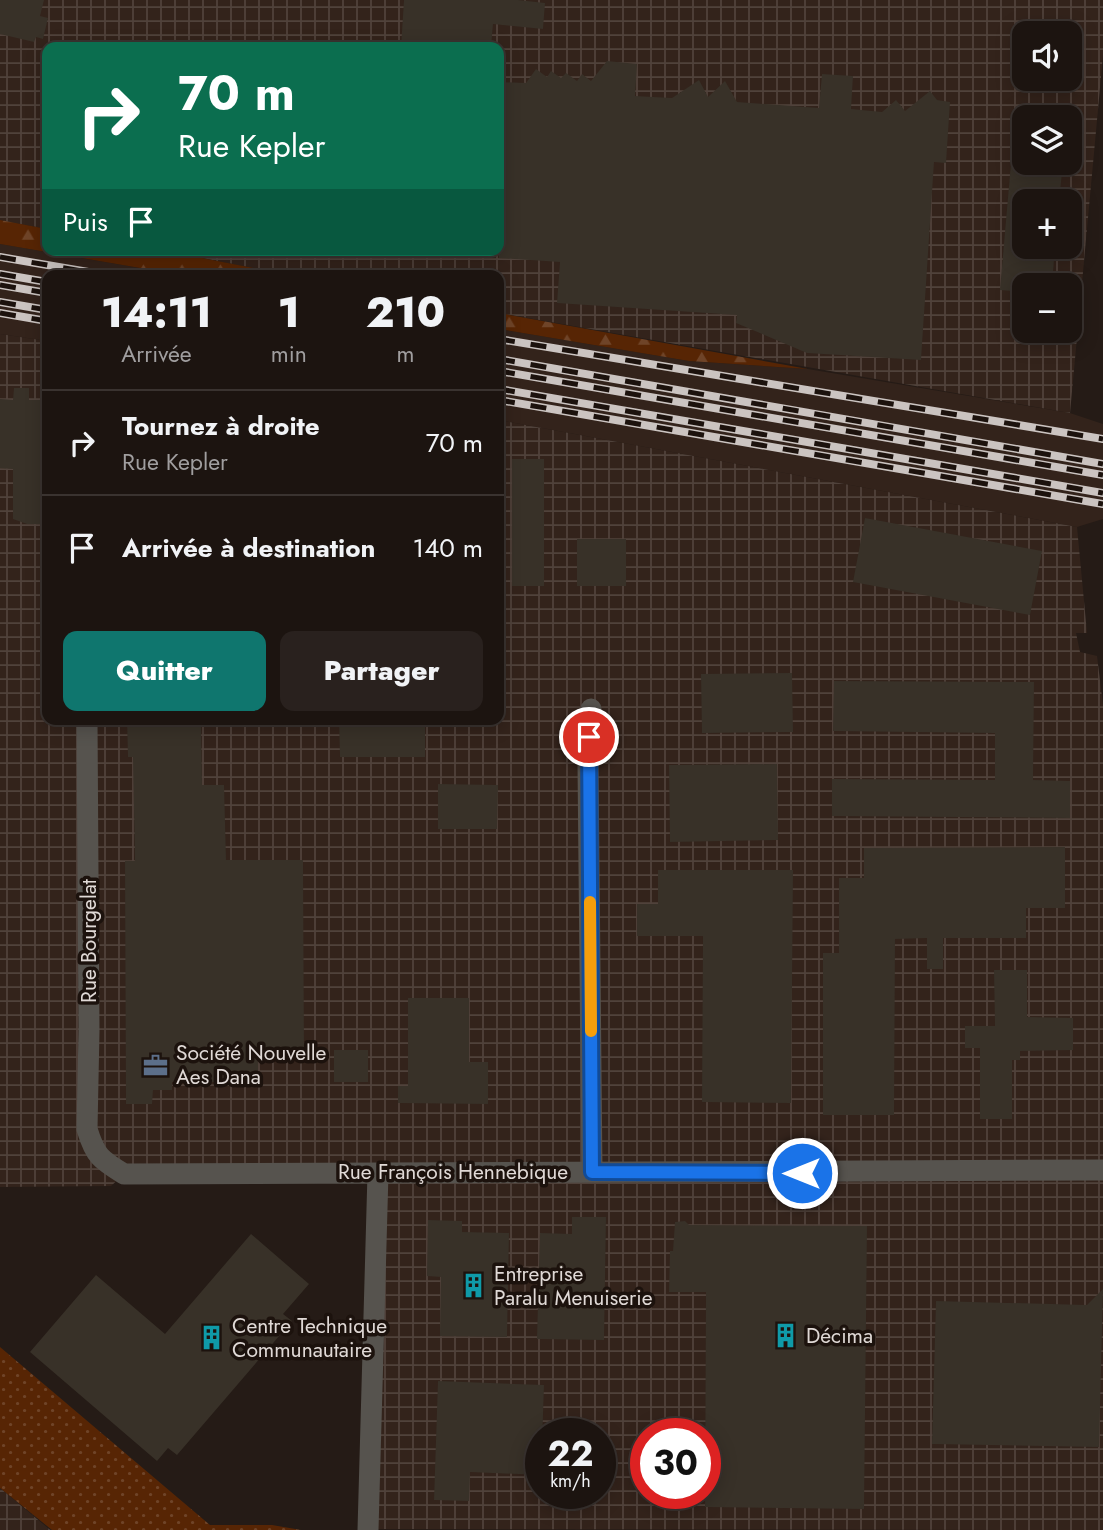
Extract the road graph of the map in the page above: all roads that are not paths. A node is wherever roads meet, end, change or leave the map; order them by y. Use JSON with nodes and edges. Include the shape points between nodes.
{"nodes":[{"id":1,"x":591,"y":709,"type":"dead end"},
{"id":2,"x":88,"y":725,"type":"edge"},
{"id":3,"x":100,"y":1160,"type":"joint"},
{"id":4,"x":1103,"y":1170,"type":"edge"},
{"id":5,"x":592,"y":1172,"type":"junction"},
{"id":6,"x":378,"y":1173,"type":"junction"},
{"id":7,"x":368,"y":1530,"type":"edge"}],
"edges":[{"from":1,"to":5,"type":"street"},
{"from":2,"to":3,"type":"street","name":"Rue Bourgelat","via":[[87,1129]]},
{"from":3,"to":6,"type":"street","name":"Rue François Hennebique","via":[[124,1174]]},
{"from":4,"to":5,"type":"street","name":"Rue François Hennebique"},
{"from":5,"to":6,"type":"street","name":"Rue François Hennebique"},
{"from":6,"to":7,"type":"street"}]}
